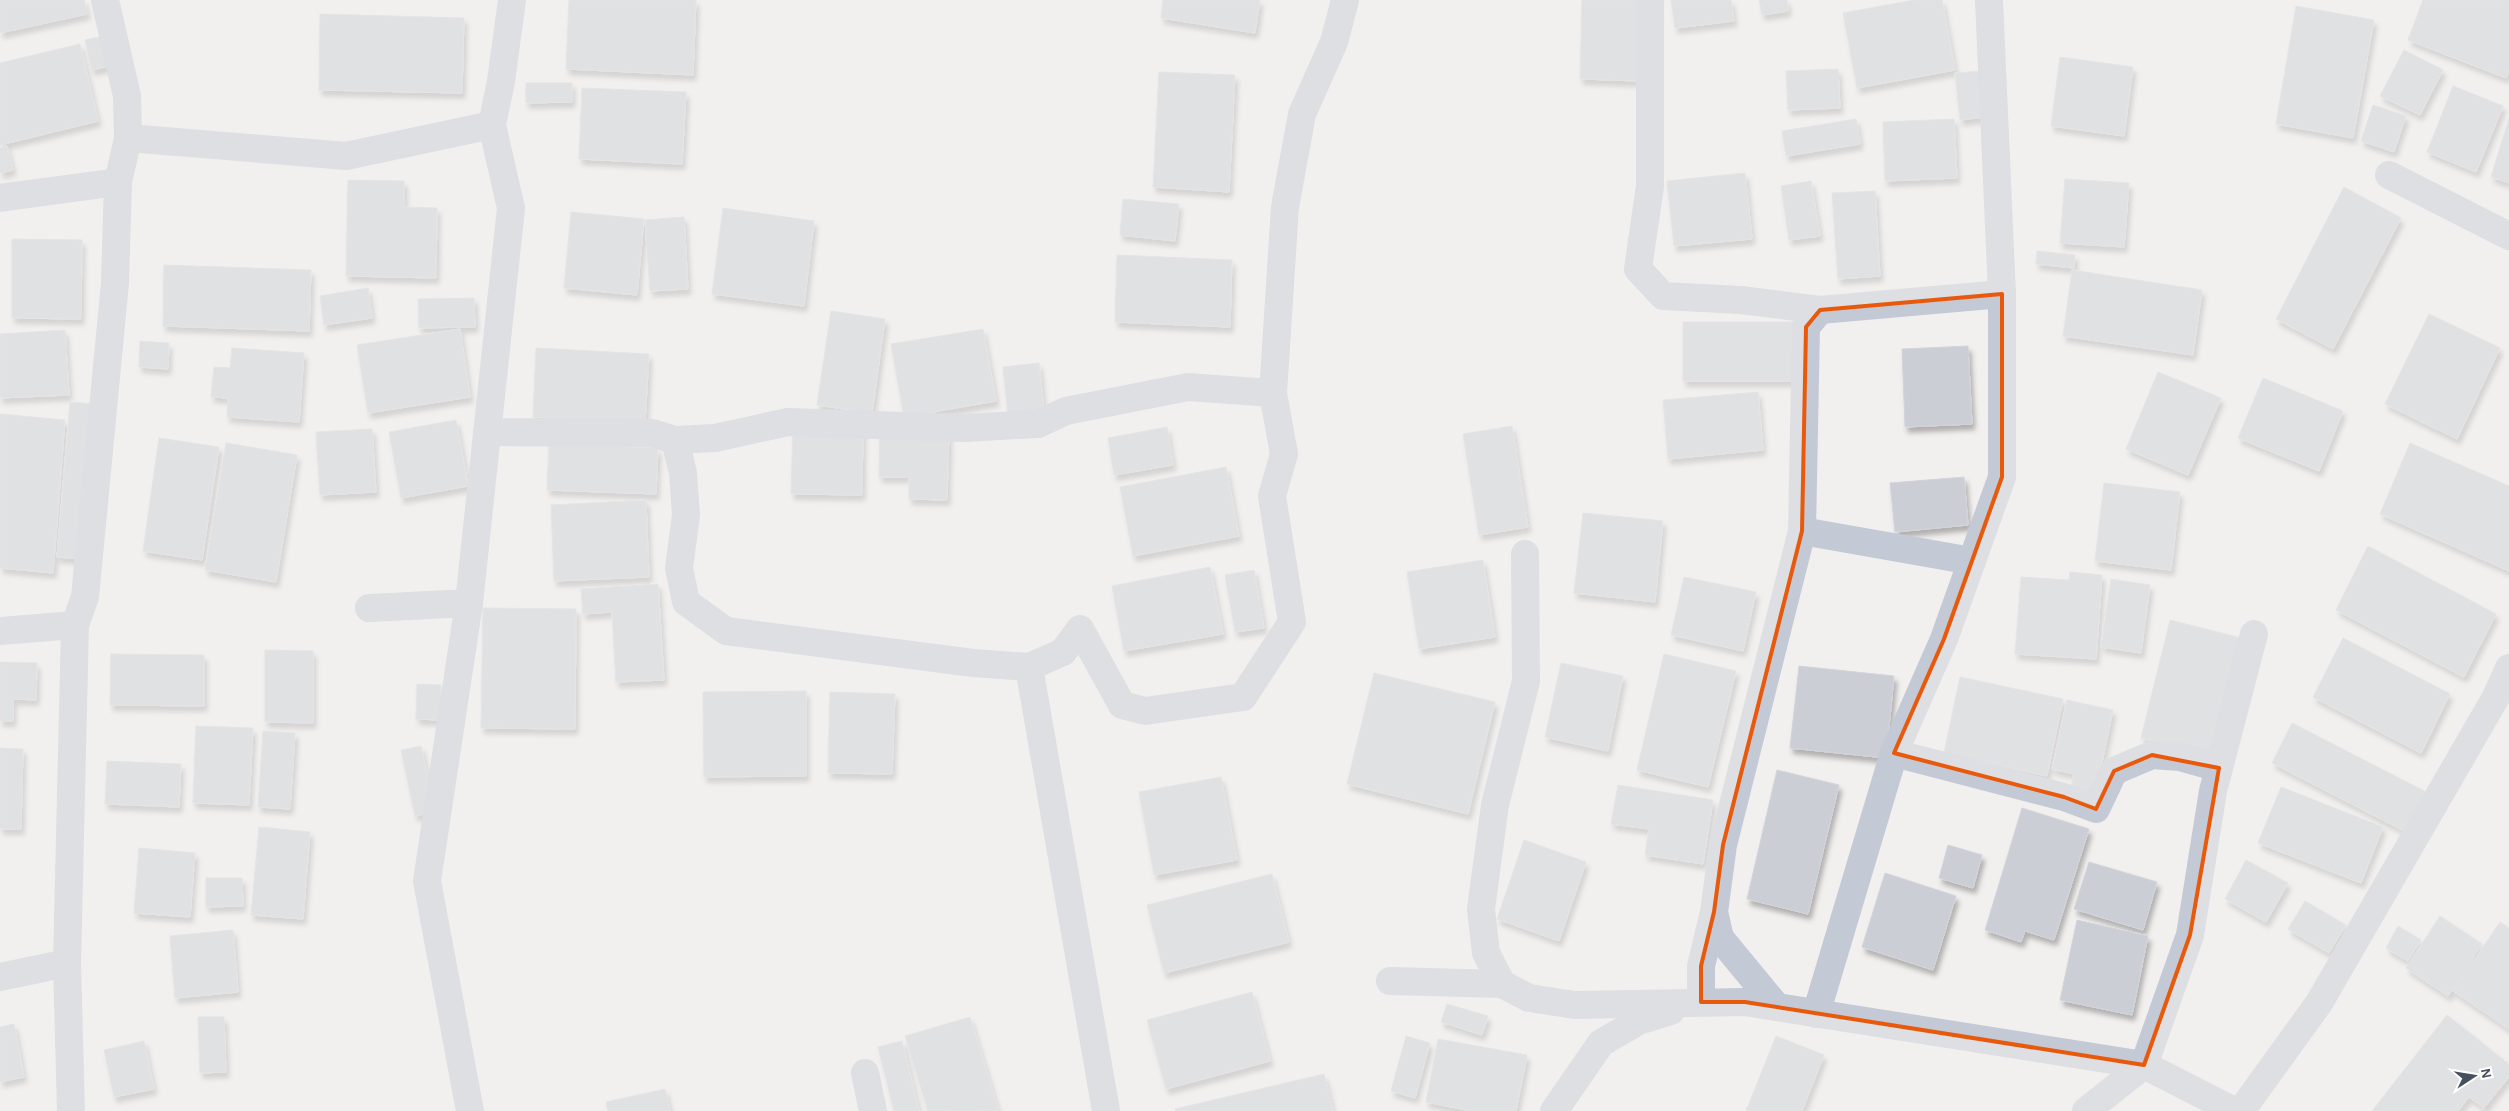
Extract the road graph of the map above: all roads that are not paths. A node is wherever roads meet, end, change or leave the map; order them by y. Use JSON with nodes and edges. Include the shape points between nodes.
{"nodes":[{"id":1,"x":105,"y":0,"type":"edge"},
{"id":2,"x":512,"y":0,"type":"edge"},
{"id":3,"x":1345,"y":0,"type":"edge"},
{"id":4,"x":1650,"y":0,"type":"edge"},
{"id":5,"x":1989,"y":0,"type":"edge"},
{"id":6,"x":492,"y":125,"type":"junction"},
{"id":7,"x":128,"y":138,"type":"junction"},
{"id":8,"x":2389,"y":175,"type":"dead end"},
{"id":9,"x":118,"y":182,"type":"junction"},
{"id":10,"x":0,"y":198,"type":"edge"},
{"id":11,"x":2509,"y":236,"type":"edge"},
{"id":12,"x":2002,"y":294,"type":"junction"},
{"id":13,"x":1820,"y":310,"type":"junction"},
{"id":14,"x":1273,"y":393,"type":"junction"},
{"id":15,"x":487,"y":432,"type":"junction"},
{"id":16,"x":675,"y":440,"type":"junction"},
{"id":17,"x":1802,"y":531,"type":"junction"},
{"id":18,"x":1525,"y":554,"type":"dead end"},
{"id":19,"x":1972,"y":561,"type":"junction"},
{"id":20,"x":469,"y":602,"type":"junction"},
{"id":21,"x":369,"y":608,"type":"dead end"},
{"id":22,"x":75,"y":625,"type":"junction"},
{"id":23,"x":0,"y":631,"type":"edge"},
{"id":24,"x":2254,"y":634,"type":"dead end"},
{"id":25,"x":1029,"y":667,"type":"junction"},
{"id":26,"x":2509,"y":668,"type":"edge"},
{"id":27,"x":1894,"y":753,"type":"junction"},
{"id":28,"x":2219,"y":768,"type":"junction"},
{"id":29,"x":1714,"y":912,"type":"junction"},
{"id":30,"x":67,"y":963,"type":"junction"},
{"id":31,"x":0,"y":976,"type":"edge"},
{"id":32,"x":1390,"y":981,"type":"dead end"},
{"id":33,"x":1502,"y":984,"type":"junction"},
{"id":34,"x":1701,"y":1002,"type":"junction"},
{"id":35,"x":1777,"y":1007,"type":"junction"},
{"id":36,"x":1816,"y":1014,"type":"junction"},
{"id":37,"x":2144,"y":1065,"type":"junction"},
{"id":38,"x":865,"y":1073,"type":"dead end"},
{"id":39,"x":71,"y":1111,"type":"edge"},
{"id":40,"x":470,"y":1111,"type":"edge"},
{"id":41,"x":873,"y":1111,"type":"edge"},
{"id":42,"x":1106,"y":1111,"type":"edge"},
{"id":43,"x":1554,"y":1111,"type":"edge"},
{"id":44,"x":2086,"y":1111,"type":"edge"},
{"id":45,"x":2234,"y":1111,"type":"edge"},
{"id":46,"x":2241,"y":1111,"type":"edge"}],
"edges":[{"from":1,"to":7,"type":"street","via":[[127,96]]},
{"from":2,"to":6,"type":"street"},
{"from":3,"to":14,"type":"street","via":[[1334,42],[1302,114],[1285,207]]},
{"from":4,"to":13,"type":"street","via":[[1650,186],[1638,269],[1663,296],[1741,300]]},
{"from":5,"to":12,"type":"street"},
{"from":6,"to":7,"type":"street","via":[[346,156]]},
{"from":6,"to":15,"type":"street","via":[[511,208]]},
{"from":7,"to":9,"type":"street"},
{"from":8,"to":11,"type":"street"},
{"from":9,"to":10,"type":"street"},
{"from":9,"to":22,"type":"street","via":[[115,283],[85,597]]},
{"from":12,"to":13,"type":"street"},
{"from":12,"to":19,"type":"street","via":[[2002,477]]},
{"from":13,"to":17,"type":"street","via":[[1806,327]]},
{"from":14,"to":16,"type":"street","via":[[1188,387],[1066,411],[1038,424],[964,428],[788,422],[715,438]]},
{"from":14,"to":25,"type":"street","via":[[1284,454],[1272,496],[1292,622],[1243,697],[1144,711],[1122,704],[1080,629],[1063,652]]},
{"from":15,"to":16,"type":"street","via":[[652,433]]},
{"from":15,"to":20,"type":"street"},
{"from":16,"to":25,"type":"street","via":[[683,473],[685,507],[679,568],[686,602],[726,631],[973,663]]},
{"from":17,"to":19,"type":"street"},
{"from":17,"to":29,"type":"street","via":[[1723,845]]},
{"from":18,"to":33,"type":"street","via":[[1526,681],[1496,806],[1481,908],[1486,953]]},
{"from":19,"to":27,"type":"street","via":[[1944,639]]},
{"from":20,"to":21,"type":"street"},
{"from":20,"to":40,"type":"street","via":[[427,881]]},
{"from":22,"to":23,"type":"street"},
{"from":22,"to":30,"type":"street"},
{"from":24,"to":28,"type":"street"},
{"from":25,"to":42,"type":"street"},
{"from":26,"to":46,"type":"street","via":[[2496,698],[2319,1003]]},
{"from":27,"to":28,"type":"street","via":[[2064,797],[2096,809],[2114,772],[2152,755],[2180,757]]},
{"from":27,"to":36,"type":"street"},
{"from":28,"to":37,"type":"street","via":[[2190,935]]},
{"from":29,"to":34,"type":"street","via":[[1701,966]]},
{"from":29,"to":35,"type":"street","via":[[1720,938]]},
{"from":30,"to":31,"type":"street"},
{"from":30,"to":39,"type":"street"},
{"from":32,"to":33,"type":"street"},
{"from":33,"to":34,"type":"street","via":[[1528,998],[1575,1005]]},
{"from":34,"to":35,"type":"street","via":[[1745,1002]]},
{"from":34,"to":43,"type":"street","via":[[1639,1021],[1601,1043]]},
{"from":35,"to":36,"type":"street"},
{"from":36,"to":37,"type":"street"},
{"from":37,"to":44,"type":"street"},
{"from":37,"to":45,"type":"street"},
{"from":38,"to":41,"type":"street"}]}
